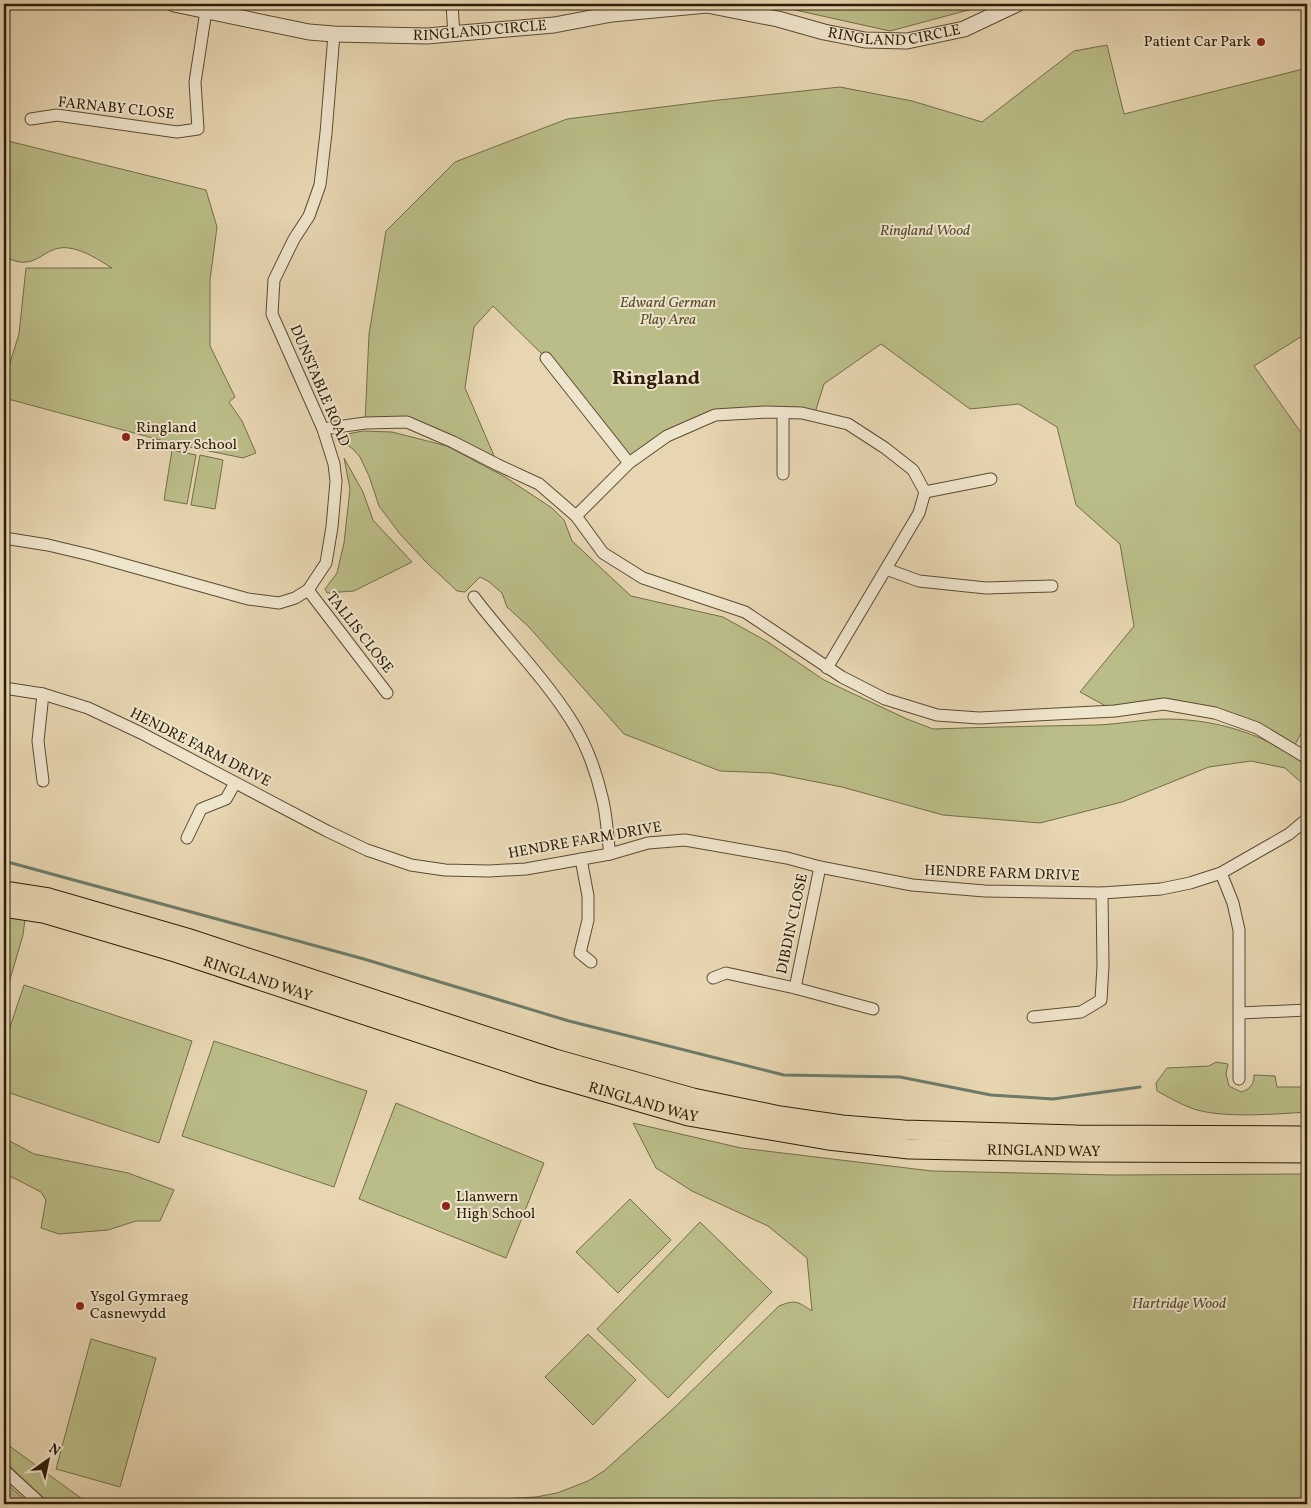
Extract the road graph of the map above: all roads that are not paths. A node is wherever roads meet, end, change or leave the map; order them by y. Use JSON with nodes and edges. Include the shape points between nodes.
{"nodes":[{"id":1,"x":174,"y":4,"type":"edge"},
{"id":2,"x":452,"y":4,"type":"edge"},
{"id":3,"x":1017,"y":4,"type":"edge"},
{"id":4,"x":206,"y":10,"type":"junction"},
{"id":5,"x":334,"y":34,"type":"junction"},
{"id":6,"x":454,"y":35,"type":"junction"},
{"id":7,"x":31,"y":119,"type":"dead end"},
{"id":8,"x":546,"y":358,"type":"dead end"},
{"id":9,"x":783,"y":413,"type":"junction"},
{"id":10,"x":324,"y":429,"type":"junction"},
{"id":11,"x":629,"y":463,"type":"junction"},
{"id":12,"x":783,"y":474,"type":"dead end"},
{"id":13,"x":990,"y":479,"type":"dead end"},
{"id":14,"x":925,"y":492,"type":"junction"},
{"id":15,"x":576,"y":516,"type":"junction"},
{"id":16,"x":4,"y":538,"type":"edge"},
{"id":17,"x":886,"y":569,"type":"junction"},
{"id":18,"x":1052,"y":586,"type":"dead end"},
{"id":19,"x":308,"y":590,"type":"junction"},
{"id":20,"x":474,"y":597,"type":"dead end"},
{"id":21,"x":827,"y":668,"type":"junction"},
{"id":22,"x":4,"y":688,"type":"edge"},
{"id":23,"x":387,"y":693,"type":"dead end"},
{"id":24,"x":43,"y":694,"type":"junction"},
{"id":25,"x":1307,"y":758,"type":"edge"},
{"id":26,"x":43,"y":781,"type":"dead end"},
{"id":27,"x":235,"y":783,"type":"junction"},
{"id":28,"x":1307,"y":819,"type":"edge"},
{"id":29,"x":187,"y":838,"type":"dead end"},
{"id":30,"x":610,"y":854,"type":"junction"},
{"id":31,"x":581,"y":859,"type":"junction"},
{"id":32,"x":820,"y":867,"type":"junction"},
{"id":33,"x":1221,"y":873,"type":"junction"},
{"id":34,"x":4,"y":891,"type":"edge"},
{"id":35,"x":1102,"y":893,"type":"junction"},
{"id":36,"x":4,"y":908,"type":"edge"},
{"id":37,"x":591,"y":962,"type":"dead end"},
{"id":38,"x":713,"y":978,"type":"dead end"},
{"id":39,"x":795,"y":988,"type":"junction"},
{"id":40,"x":873,"y":1009,"type":"dead end"},
{"id":41,"x":1307,"y":1010,"type":"edge"},
{"id":42,"x":1240,"y":1013,"type":"junction"},
{"id":43,"x":1033,"y":1016,"type":"dead end"},
{"id":44,"x":1239,"y":1079,"type":"dead end"},
{"id":45,"x":1307,"y":1136,"type":"edge"},
{"id":46,"x":1307,"y":1153,"type":"edge"},
{"id":47,"x":4,"y":1470,"type":"edge"},
{"id":48,"x":41,"y":1504,"type":"edge"}],
"edges":[{"from":1,"to":4,"type":"street","name":"RINGLAND CIRCLE"},
{"from":2,"to":6,"type":"street"},
{"from":3,"to":6,"type":"street","name":"RINGLAND CIRCLE","via":[[964,29],[907,41],[865,40],[706,5],[639,10],[554,25]]},
{"from":4,"to":5,"type":"street","name":"RINGLAND CIRCLE","via":[[309,32]]},
{"from":4,"to":7,"type":"street","name":"FARNABY CLOSE","via":[[195,82],[198,129],[177,132],[57,115]]},
{"from":5,"to":6,"type":"street","name":"RINGLAND CIRCLE"},
{"from":5,"to":10,"type":"street","name":"DUNSTABLE ROAD","via":[[320,185],[309,216],[274,280],[272,314]]},
{"from":8,"to":11,"type":"street"},
{"from":9,"to":11,"type":"street","via":[[715,415],[667,436]]},
{"from":9,"to":12,"type":"street"},
{"from":9,"to":14,"type":"street","via":[[802,413],[848,424],[913,470]]},
{"from":10,"to":15,"type":"street","via":[[365,423],[407,422],[539,484]]},
{"from":10,"to":19,"type":"street","name":"DUNSTABLE ROAD","via":[[336,481],[332,527],[326,563]]},
{"from":11,"to":15,"type":"street"},
{"from":13,"to":14,"type":"street"},
{"from":14,"to":17,"type":"street","via":[[919,513]]},
{"from":15,"to":21,"type":"street","via":[[603,552],[643,578],[745,612]]},
{"from":16,"to":19,"type":"street","via":[[90,555],[248,600],[279,603]]},
{"from":17,"to":18,"type":"street","via":[[919,581],[986,588]]},
{"from":17,"to":21,"type":"street"},
{"from":19,"to":23,"type":"street","name":"TALLIS CLOSE"},
{"from":20,"to":30,"type":"street","via":[[546,684],[572,721],[590,758],[603,798]]},
{"from":21,"to":25,"type":"street","via":[[885,700],[937,715],[1012,717],[1114,711],[1164,704],[1215,713],[1257,728]]},
{"from":22,"to":24,"type":"street","name":"HENDRE FARM DRIVE"},
{"from":24,"to":26,"type":"street","via":[[38,742]]},
{"from":24,"to":27,"type":"street","name":"HENDRE FARM DRIVE","via":[[95,712],[141,733]]},
{"from":27,"to":29,"type":"street","via":[[226,799],[201,809]]},
{"from":27,"to":31,"type":"street","name":"HENDRE FARM DRIVE","via":[[367,850],[411,865],[489,871]]},
{"from":28,"to":33,"type":"street","name":"HENDRE FARM DRIVE","via":[[1289,834]]},
{"from":30,"to":31,"type":"street","name":"HENDRE FARM DRIVE"},
{"from":30,"to":32,"type":"street","name":"HENDRE FARM DRIVE","via":[[648,843],[684,840]]},
{"from":31,"to":37,"type":"street","via":[[588,896],[588,920],[580,953]]},
{"from":32,"to":35,"type":"street","name":"HENDRE FARM DRIVE","via":[[921,886],[985,892]]},
{"from":32,"to":39,"type":"street","name":"DIBDIN CLOSE"},
{"from":33,"to":35,"type":"street","name":"HENDRE FARM DRIVE","via":[[1161,889]]},
{"from":33,"to":42,"type":"street","via":[[1240,930]]},
{"from":34,"to":45,"type":"main road","name":"RINGLAND WAY","via":[[49,898],[126,919],[611,1076],[693,1098],[780,1116],[904,1130]]},
{"from":35,"to":43,"type":"street","via":[[1101,1000],[1081,1012]]},
{"from":36,"to":46,"type":"main road","name":"RINGLAND WAY","via":[[43,913],[178,953],[543,1074],[688,1116],[828,1140],[909,1149]]},
{"from":38,"to":39,"type":"street","name":"DIBDIN CLOSE","via":[[726,972]]},
{"from":39,"to":40,"type":"street","name":"DIBDIN CLOSE"},
{"from":41,"to":42,"type":"street"},
{"from":42,"to":44,"type":"street"},
{"from":47,"to":48,"type":"street"}]}
